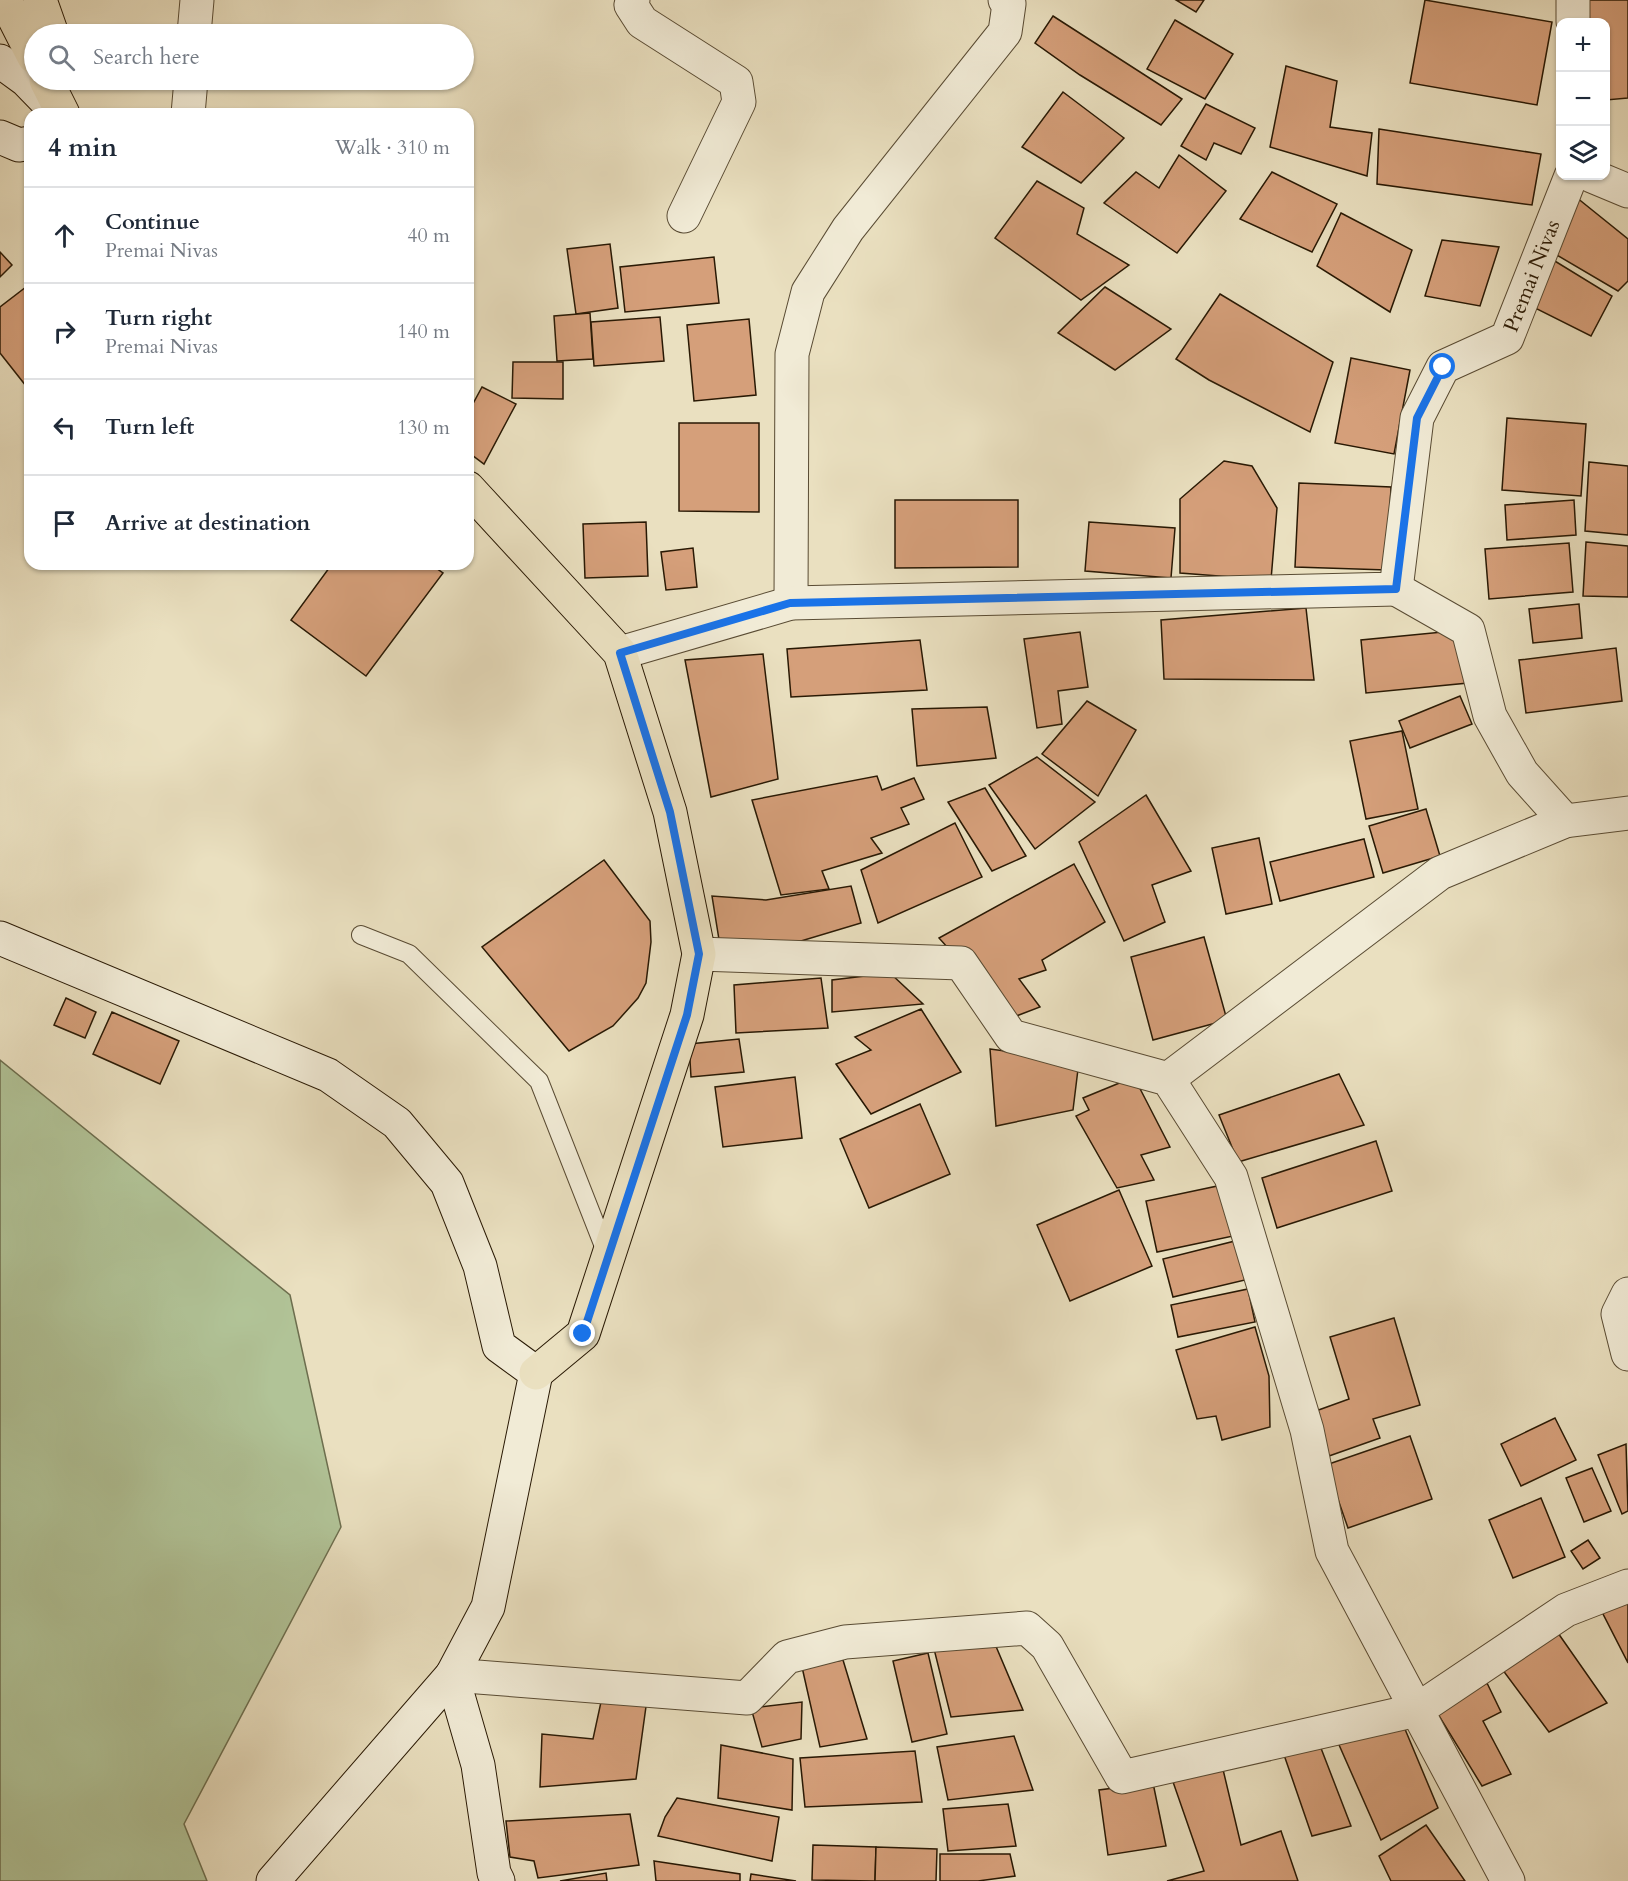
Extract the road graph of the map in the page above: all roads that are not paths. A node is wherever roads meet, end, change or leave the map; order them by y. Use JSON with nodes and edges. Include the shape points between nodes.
{"nodes":[{"id":1,"x":5,"y":0,"type":"edge"},
{"id":2,"x":40,"y":0,"type":"edge"},
{"id":3,"x":197,"y":0,"type":"edge"},
{"id":4,"x":633,"y":0,"type":"edge"},
{"id":5,"x":1005,"y":0,"type":"edge"},
{"id":6,"x":1573,"y":0,"type":"edge"},
{"id":7,"x":1573,"y":18,"type":"edge"},
{"id":8,"x":48,"y":24,"type":"edge"},
{"id":9,"x":195,"y":24,"type":"edge"},
{"id":10,"x":24,"y":37,"type":"edge"},
{"id":11,"x":0,"y":61,"type":"edge"},
{"id":12,"x":24,"y":79,"type":"edge"},
{"id":13,"x":37,"y":90,"type":"edge"},
{"id":14,"x":51,"y":90,"type":"edge"},
{"id":15,"x":66,"y":90,"type":"edge"},
{"id":16,"x":190,"y":90,"type":"edge"},
{"id":17,"x":57,"y":108,"type":"edge"},
{"id":18,"x":61,"y":108,"type":"edge"},
{"id":19,"x":65,"y":108,"type":"edge"},
{"id":20,"x":189,"y":108,"type":"edge"},
{"id":21,"x":0,"y":137,"type":"edge"},
{"id":22,"x":24,"y":144,"type":"edge"},
{"id":23,"x":1569,"y":180,"type":"edge"},
{"id":24,"x":1602,"y":180,"type":"edge"},
{"id":25,"x":1628,"y":190,"type":"edge"},
{"id":26,"x":684,"y":216,"type":"dead end"},
{"id":27,"x":474,"y":495,"type":"edge"},
{"id":28,"x":1396,"y":589,"type":"junction"},
{"id":29,"x":790,"y":603,"type":"junction"},
{"id":30,"x":620,"y":653,"type":"junction"},
{"id":31,"x":1628,"y":813,"type":"edge"},
{"id":32,"x":1565,"y":820,"type":"junction"},
{"id":33,"x":362,"y":935,"type":"dead end"},
{"id":34,"x":0,"y":938,"type":"edge"},
{"id":35,"x":699,"y":954,"type":"junction"},
{"id":36,"x":1168,"y":1079,"type":"junction"},
{"id":37,"x":607,"y":1254,"type":"junction"},
{"id":38,"x":1628,"y":1294,"type":"edge"},
{"id":39,"x":1628,"y":1354,"type":"edge"},
{"id":40,"x":536,"y":1373,"type":"junction"},
{"id":41,"x":1628,"y":1586,"type":"edge"},
{"id":42,"x":452,"y":1675,"type":"junction"},
{"id":43,"x":1417,"y":1710,"type":"junction"},
{"id":44,"x":273,"y":1881,"type":"edge"},
{"id":45,"x":498,"y":1881,"type":"edge"},
{"id":46,"x":1508,"y":1881,"type":"edge"}],
"edges":[{"from":1,"to":10,"type":"main road"},
{"from":2,"to":8,"type":"main road"},
{"from":3,"to":9,"type":"street"},
{"from":4,"to":26,"type":"street","via":[[631,5],[642,22],[736,82],[739,102]]},
{"from":5,"to":29,"type":"street","via":[[1009,4],[1005,32],[848,229],[808,292],[792,354]]},
{"from":6,"to":7,"type":"street"},
{"from":11,"to":12,"type":"street"},
{"from":13,"to":17,"type":"street"},
{"from":14,"to":18,"type":"main road"},
{"from":15,"to":19,"type":"main road"},
{"from":16,"to":20,"type":"street"},
{"from":21,"to":22,"type":"street"},
{"from":23,"to":28,"type":"street","name":"Premai Nivas","via":[[1507,338],[1443,367],[1417,418]]},
{"from":24,"to":25,"type":"street"},
{"from":27,"to":30,"type":"main road"},
{"from":28,"to":29,"type":"street"},
{"from":28,"to":32,"type":"street","via":[[1468,630],[1490,716],[1522,772]]},
{"from":29,"to":30,"type":"street"},
{"from":30,"to":35,"type":"main road","via":[[670,812]]},
{"from":31,"to":32,"type":"street"},
{"from":32,"to":36,"type":"street","via":[[1440,873]]},
{"from":33,"to":37,"type":"lane","via":[[409,954],[539,1081]]},
{"from":34,"to":40,"type":"street","via":[[328,1075],[397,1123],[447,1183],[480,1266],[499,1346]]},
{"from":35,"to":36,"type":"street","via":[[961,963],[1011,1036]]},
{"from":35,"to":37,"type":"main road","via":[[687,1015]]},
{"from":36,"to":43,"type":"street","via":[[1230,1177],[1307,1430],[1332,1551]]},
{"from":37,"to":40,"type":"main road","via":[[583,1334]]},
{"from":38,"to":39,"type":"street","via":[[1618,1314]]},
{"from":40,"to":42,"type":"street","via":[[488,1607]]},
{"from":41,"to":43,"type":"street","via":[[1566,1610]]},
{"from":42,"to":43,"type":"street","via":[[747,1698],[787,1657],[845,1642],[1027,1628],[1047,1646],[1122,1777]]},
{"from":42,"to":44,"type":"street"},
{"from":42,"to":45,"type":"street","via":[[478,1765]]},
{"from":43,"to":46,"type":"street"}]}
